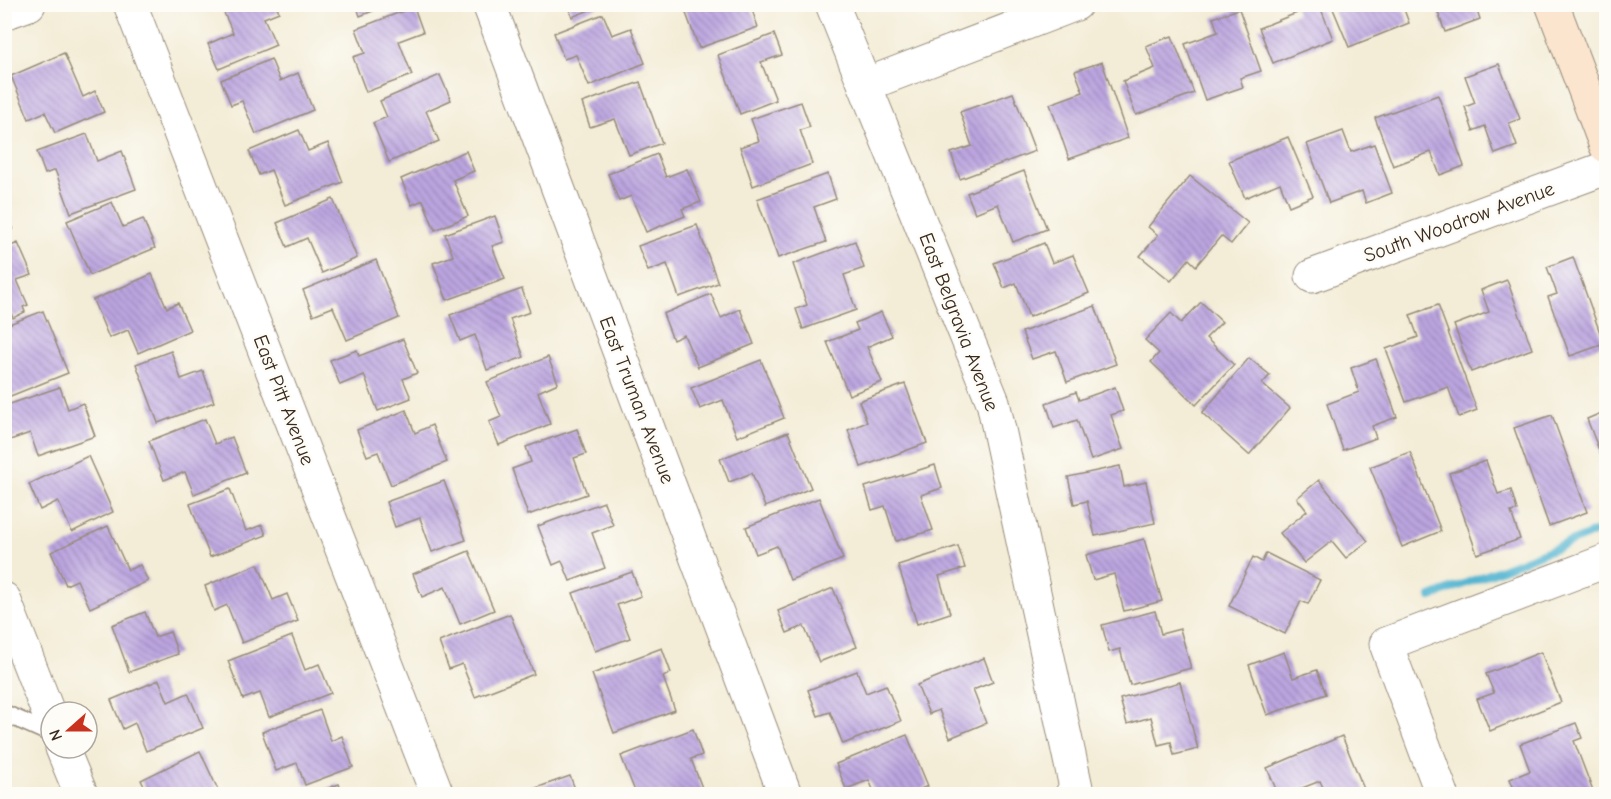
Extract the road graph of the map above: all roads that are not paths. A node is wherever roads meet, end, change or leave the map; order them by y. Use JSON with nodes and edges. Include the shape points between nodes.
{"nodes":[{"id":1,"x":29,"y":4,"type":"edge"},
{"id":2,"x":130,"y":4,"type":"edge"},
{"id":3,"x":489,"y":4,"type":"edge"},
{"id":4,"x":832,"y":4,"type":"edge"},
{"id":5,"x":1076,"y":4,"type":"edge"},
{"id":6,"x":1552,"y":4,"type":"edge"},
{"id":7,"x":4,"y":13,"type":"edge"},
{"id":8,"x":865,"y":85,"type":"junction"},
{"id":9,"x":1606,"y":146,"type":"edge"},
{"id":10,"x":1606,"y":168,"type":"edge"},
{"id":11,"x":1312,"y":276,"type":"dead end"},
{"id":12,"x":1606,"y":561,"type":"edge"},
{"id":13,"x":4,"y":599,"type":"edge"},
{"id":14,"x":43,"y":700,"type":"edge"},
{"id":15,"x":4,"y":713,"type":"edge"},
{"id":16,"x":39,"y":729,"type":"edge"},
{"id":17,"x":67,"y":760,"type":"edge"},
{"id":18,"x":1075,"y":794,"type":"edge"},
{"id":19,"x":81,"y":795,"type":"edge"},
{"id":20,"x":437,"y":795,"type":"edge"},
{"id":21,"x":785,"y":795,"type":"edge"},
{"id":22,"x":1442,"y":795,"type":"edge"}],
"edges":[{"from":1,"to":7,"type":"street"},
{"from":2,"to":20,"type":"street","name":"East Pitt Avenue"},
{"from":3,"to":21,"type":"street","name":"East Truman Avenue"},
{"from":4,"to":8,"type":"street","name":"East Belgravia Avenue"},
{"from":5,"to":8,"type":"street"},
{"from":6,"to":9,"type":"street"},
{"from":8,"to":18,"type":"street","name":"East Belgravia Avenue","via":[[993,402]]},
{"from":10,"to":11,"type":"street","name":"South Woodrow Avenue"},
{"from":12,"to":22,"type":"street","via":[[1386,644]]},
{"from":13,"to":14,"type":"street"},
{"from":15,"to":16,"type":"lane"},
{"from":17,"to":19,"type":"street"}]}
